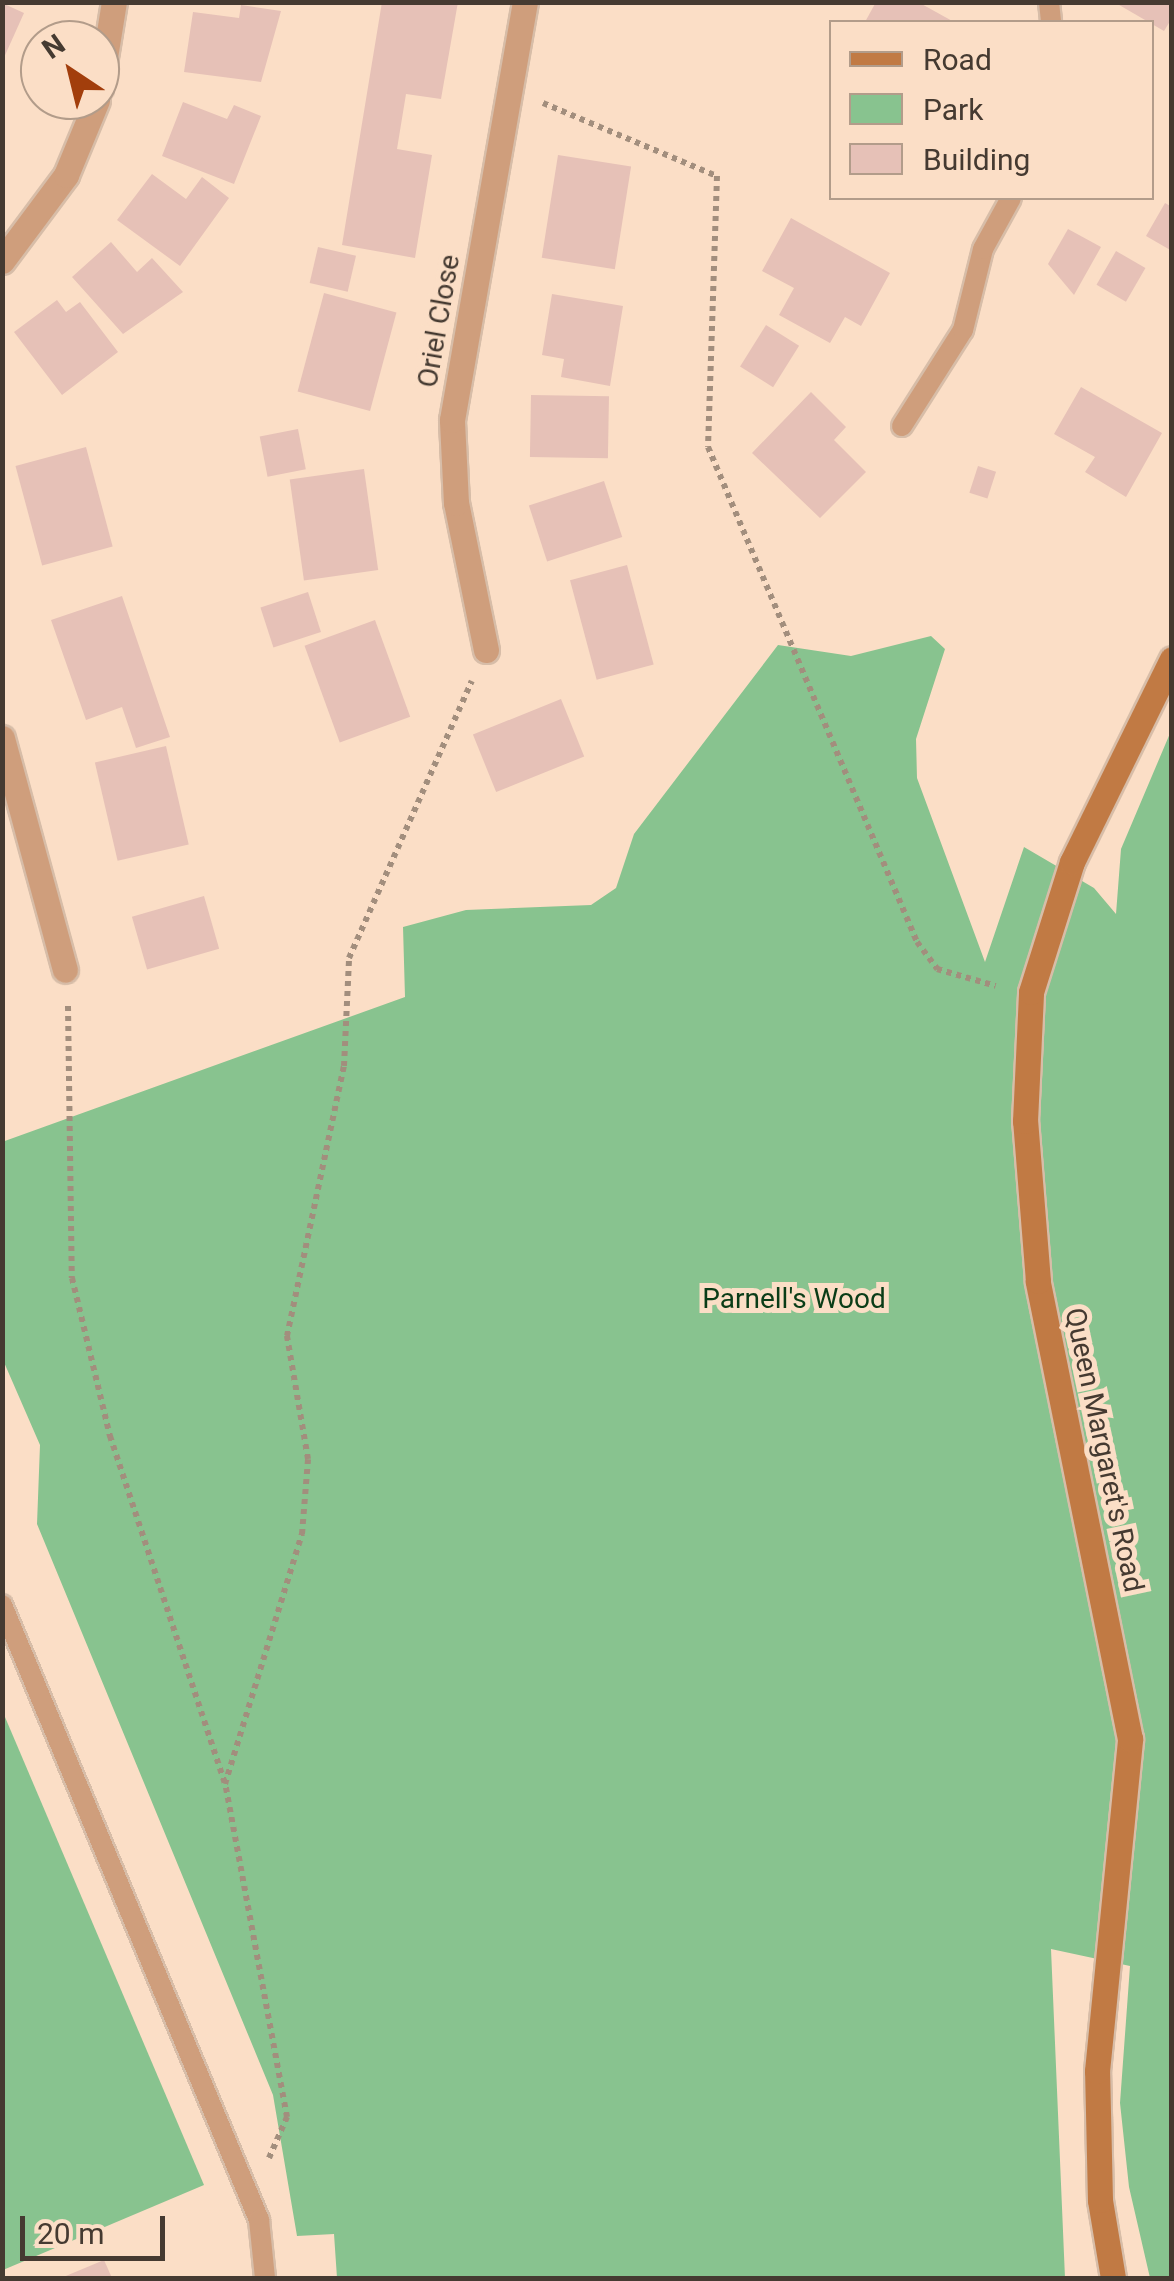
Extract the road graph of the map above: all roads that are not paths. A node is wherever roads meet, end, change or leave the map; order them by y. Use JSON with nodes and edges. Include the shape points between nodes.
{"nodes":[{"id":1,"x":525,"y":2,"type":"edge"},
{"id":2,"x":89,"y":120,"type":"edge"},
{"id":3,"x":1010,"y":200,"type":"edge"},
{"id":4,"x":2,"y":261,"type":"edge"},
{"id":5,"x":902,"y":426,"type":"dead end"},
{"id":6,"x":486,"y":650,"type":"road end"},
{"id":7,"x":1172,"y":659,"type":"edge"},
{"id":8,"x":2,"y":738,"type":"edge"},
{"id":9,"x":65,"y":970,"type":"road end"},
{"id":10,"x":2,"y":1605,"type":"edge"},
{"id":11,"x":264,"y":2278,"type":"edge"},
{"id":12,"x":1114,"y":2278,"type":"edge"}],
"edges":[{"from":1,"to":6,"type":"street","name":"Oriel Close","via":[[452,420],[456,503]]},
{"from":2,"to":4,"type":"street","via":[[66,175]]},
{"from":3,"to":5,"type":"lane","via":[[984,250],[963,330]]},
{"from":7,"to":12,"type":"main road","name":"Queen Margaret's Road","via":[[1072,862],[1031,992],[1025,1121],[1038,1281],[1130,1739],[1096,2071],[1100,2200]]},
{"from":8,"to":9,"type":"street"},
{"from":10,"to":11,"type":"lane","via":[[251,2200]]}]}
